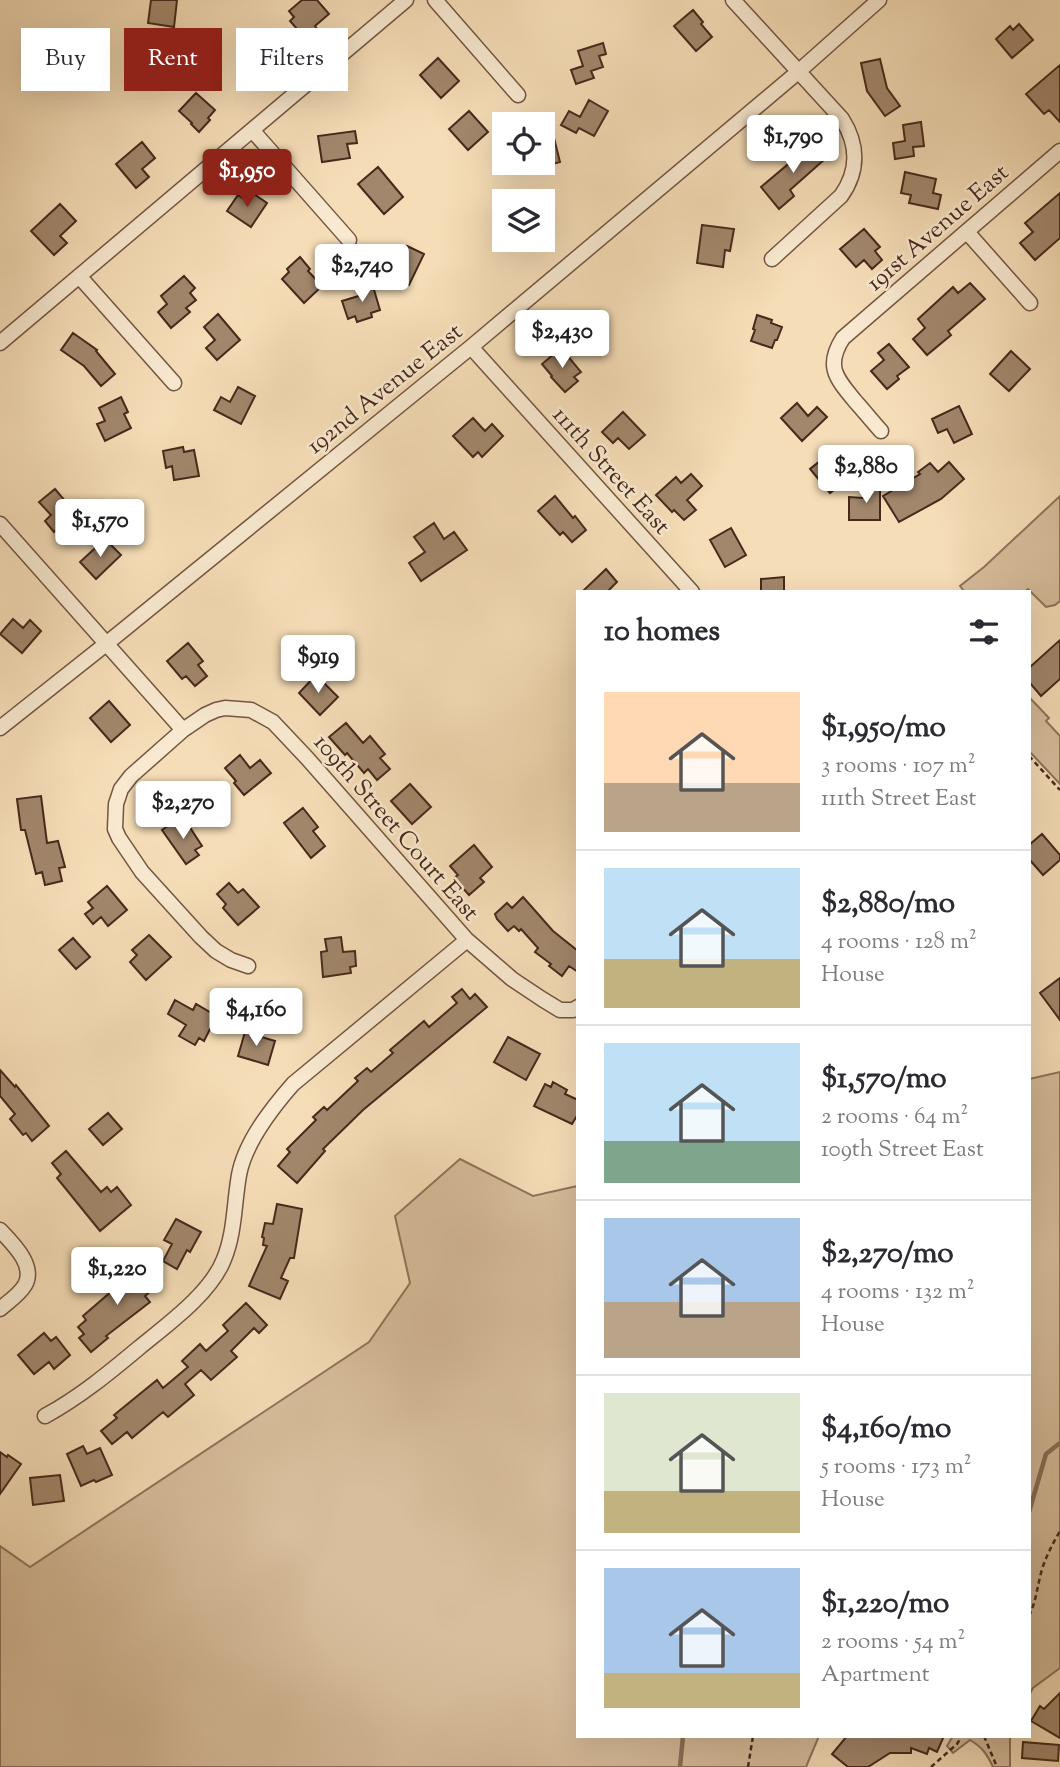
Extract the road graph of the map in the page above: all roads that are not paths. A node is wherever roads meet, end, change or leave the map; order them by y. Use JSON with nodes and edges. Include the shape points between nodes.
{"nodes":[{"id":1,"x":406,"y":0,"type":"edge"},
{"id":2,"x":435,"y":0,"type":"edge"},
{"id":3,"x":733,"y":0,"type":"edge"},
{"id":4,"x":879,"y":0,"type":"edge"},
{"id":5,"x":797,"y":72,"type":"junction"},
{"id":6,"x":518,"y":95,"type":"dead end"},
{"id":7,"x":253,"y":130,"type":"junction"},
{"id":8,"x":1060,"y":151,"type":"edge"},
{"id":9,"x":967,"y":232,"type":"junction"},
{"id":10,"x":349,"y":240,"type":"dead end"},
{"id":11,"x":772,"y":259,"type":"dead end"},
{"id":12,"x":79,"y":276,"type":"junction"},
{"id":13,"x":1030,"y":303,"type":"dead end"},
{"id":14,"x":0,"y":343,"type":"edge"},
{"id":15,"x":471,"y":347,"type":"junction"},
{"id":16,"x":174,"y":383,"type":"dead end"},
{"id":17,"x":881,"y":431,"type":"dead end"},
{"id":18,"x":0,"y":524,"type":"edge"},
{"id":19,"x":690,"y":590,"type":"edge"},
{"id":20,"x":106,"y":644,"type":"junction"},
{"id":21,"x":0,"y":728,"type":"edge"},
{"id":22,"x":183,"y":730,"type":"junction"},
{"id":23,"x":467,"y":940,"type":"junction"},
{"id":24,"x":248,"y":966,"type":"dead end"},
{"id":25,"x":575,"y":1008,"type":"edge"},
{"id":26,"x":0,"y":1230,"type":"edge"},
{"id":27,"x":0,"y":1309,"type":"edge"},
{"id":28,"x":46,"y":1416,"type":"dead end"}],
"edges":[{"from":1,"to":7,"type":"street"},
{"from":2,"to":6,"type":"street"},
{"from":3,"to":5,"type":"street"},
{"from":4,"to":5,"type":"street","name":"192nd Avenue East"},
{"from":5,"to":11,"type":"street","via":[[842,118],[855,161],[841,195]]},
{"from":5,"to":15,"type":"street","name":"192nd Avenue East"},
{"from":7,"to":10,"type":"street"},
{"from":7,"to":12,"type":"street"},
{"from":8,"to":9,"type":"street","name":"191st Avenue East"},
{"from":9,"to":13,"type":"street"},
{"from":9,"to":17,"type":"street","name":"191st Avenue East","via":[[843,338],[836,349],[833,360],[838,381]]},
{"from":12,"to":14,"type":"street"},
{"from":12,"to":16,"type":"street"},
{"from":15,"to":19,"type":"street","name":"111th Street East"},
{"from":15,"to":20,"type":"street","name":"192nd Avenue East"},
{"from":18,"to":20,"type":"street"},
{"from":20,"to":21,"type":"street","name":"192nd Avenue East"},
{"from":20,"to":22,"type":"street"},
{"from":22,"to":23,"type":"street","name":"109th Street Court East","via":[[225,708],[251,710],[273,722]]},
{"from":22,"to":24,"type":"street","name":"109th Street Court East","via":[[121,789],[115,830],[142,872],[201,937],[216,951]]},
{"from":23,"to":25,"type":"street","name":"109th Street Court East","via":[[542,999],[560,1010]]},
{"from":23,"to":28,"type":"street","via":[[293,1084],[274,1105],[240,1171],[225,1257],[203,1292],[89,1389]]},
{"from":26,"to":27,"type":"street","via":[[21,1256],[28,1277]]}]}
